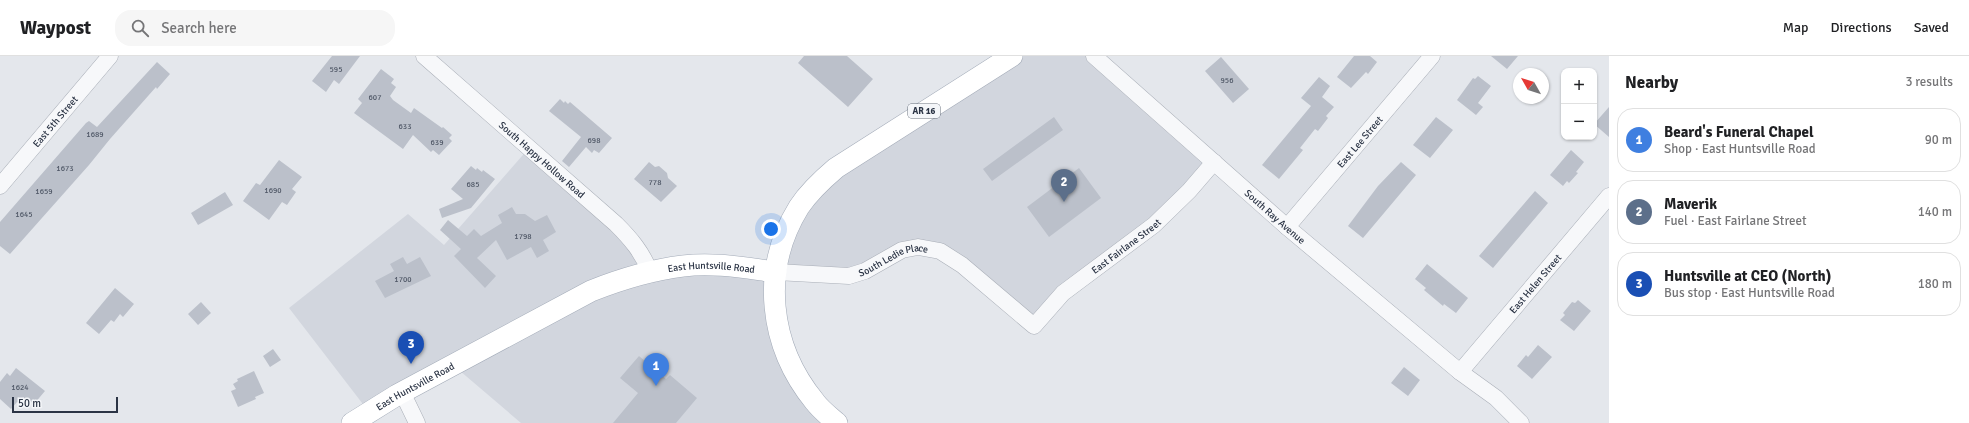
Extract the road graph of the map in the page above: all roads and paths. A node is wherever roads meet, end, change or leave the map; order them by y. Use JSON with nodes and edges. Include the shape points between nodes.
{"nodes":[{"id":1,"x":110,"y":56,"type":"edge"},
{"id":2,"x":424,"y":56,"type":"edge"},
{"id":3,"x":1012,"y":56,"type":"edge"},
{"id":4,"x":1094,"y":56,"type":"edge"},
{"id":5,"x":1432,"y":56,"type":"edge"},
{"id":6,"x":1214,"y":162,"type":"junction"},
{"id":7,"x":0,"y":186,"type":"edge"},
{"id":8,"x":1609,"y":196,"type":"edge"},
{"id":9,"x":1286,"y":227,"type":"junction"},
{"id":10,"x":650,"y":272,"type":"junction"},
{"id":11,"x":776,"y":272,"type":"junction"},
{"id":12,"x":1034,"y":326,"type":"joint"},
{"id":13,"x":1460,"y":372,"type":"junction"},
{"id":14,"x":402,"y":392,"type":"junction"},
{"id":15,"x":352,"y":423,"type":"edge"},
{"id":16,"x":417,"y":423,"type":"edge"},
{"id":17,"x":837,"y":423,"type":"edge"},
{"id":18,"x":1521,"y":423,"type":"edge"}],
"edges":[{"from":1,"to":7,"type":"street","name":"East 5th Street"},
{"from":2,"to":10,"type":"street","name":"South Happy Hollow Road","via":[[616,224],[634,242]]},
{"from":3,"to":11,"type":"main road","number":"AR 16","via":[[852,156],[821,180],[800,207],[785,234]]},
{"from":4,"to":6,"type":"street","name":"South Ray Avenue"},
{"from":5,"to":9,"type":"street","name":"East Lee Street"},
{"from":6,"to":9,"type":"street","name":"South Ray Avenue"},
{"from":6,"to":12,"type":"street","name":"East Fairlane Street","via":[[1154,225],[1063,293]]},
{"from":8,"to":13,"type":"street","name":"East Helen Street"},
{"from":9,"to":13,"type":"street","name":"South Ray Avenue"},
{"from":10,"to":11,"type":"main road","name":"East Huntsville Road","via":[[684,266],[724,265]]},
{"from":10,"to":14,"type":"main road","name":"East Huntsville Road","via":[[623,279],[591,292]]},
{"from":11,"to":12,"type":"street","name":"South Ledie Place","via":[[849,276],[865,271],[902,250],[918,247],[940,251],[962,265]]},
{"from":11,"to":17,"type":"main road","number":"AR 16","via":[[776,325],[784,350],[795,375],[815,403]]},
{"from":13,"to":18,"type":"street","name":"South Ray Avenue","via":[[1496,398]]},
{"from":14,"to":15,"type":"main road","name":"East Huntsville Road"},
{"from":14,"to":16,"type":"street"}]}
